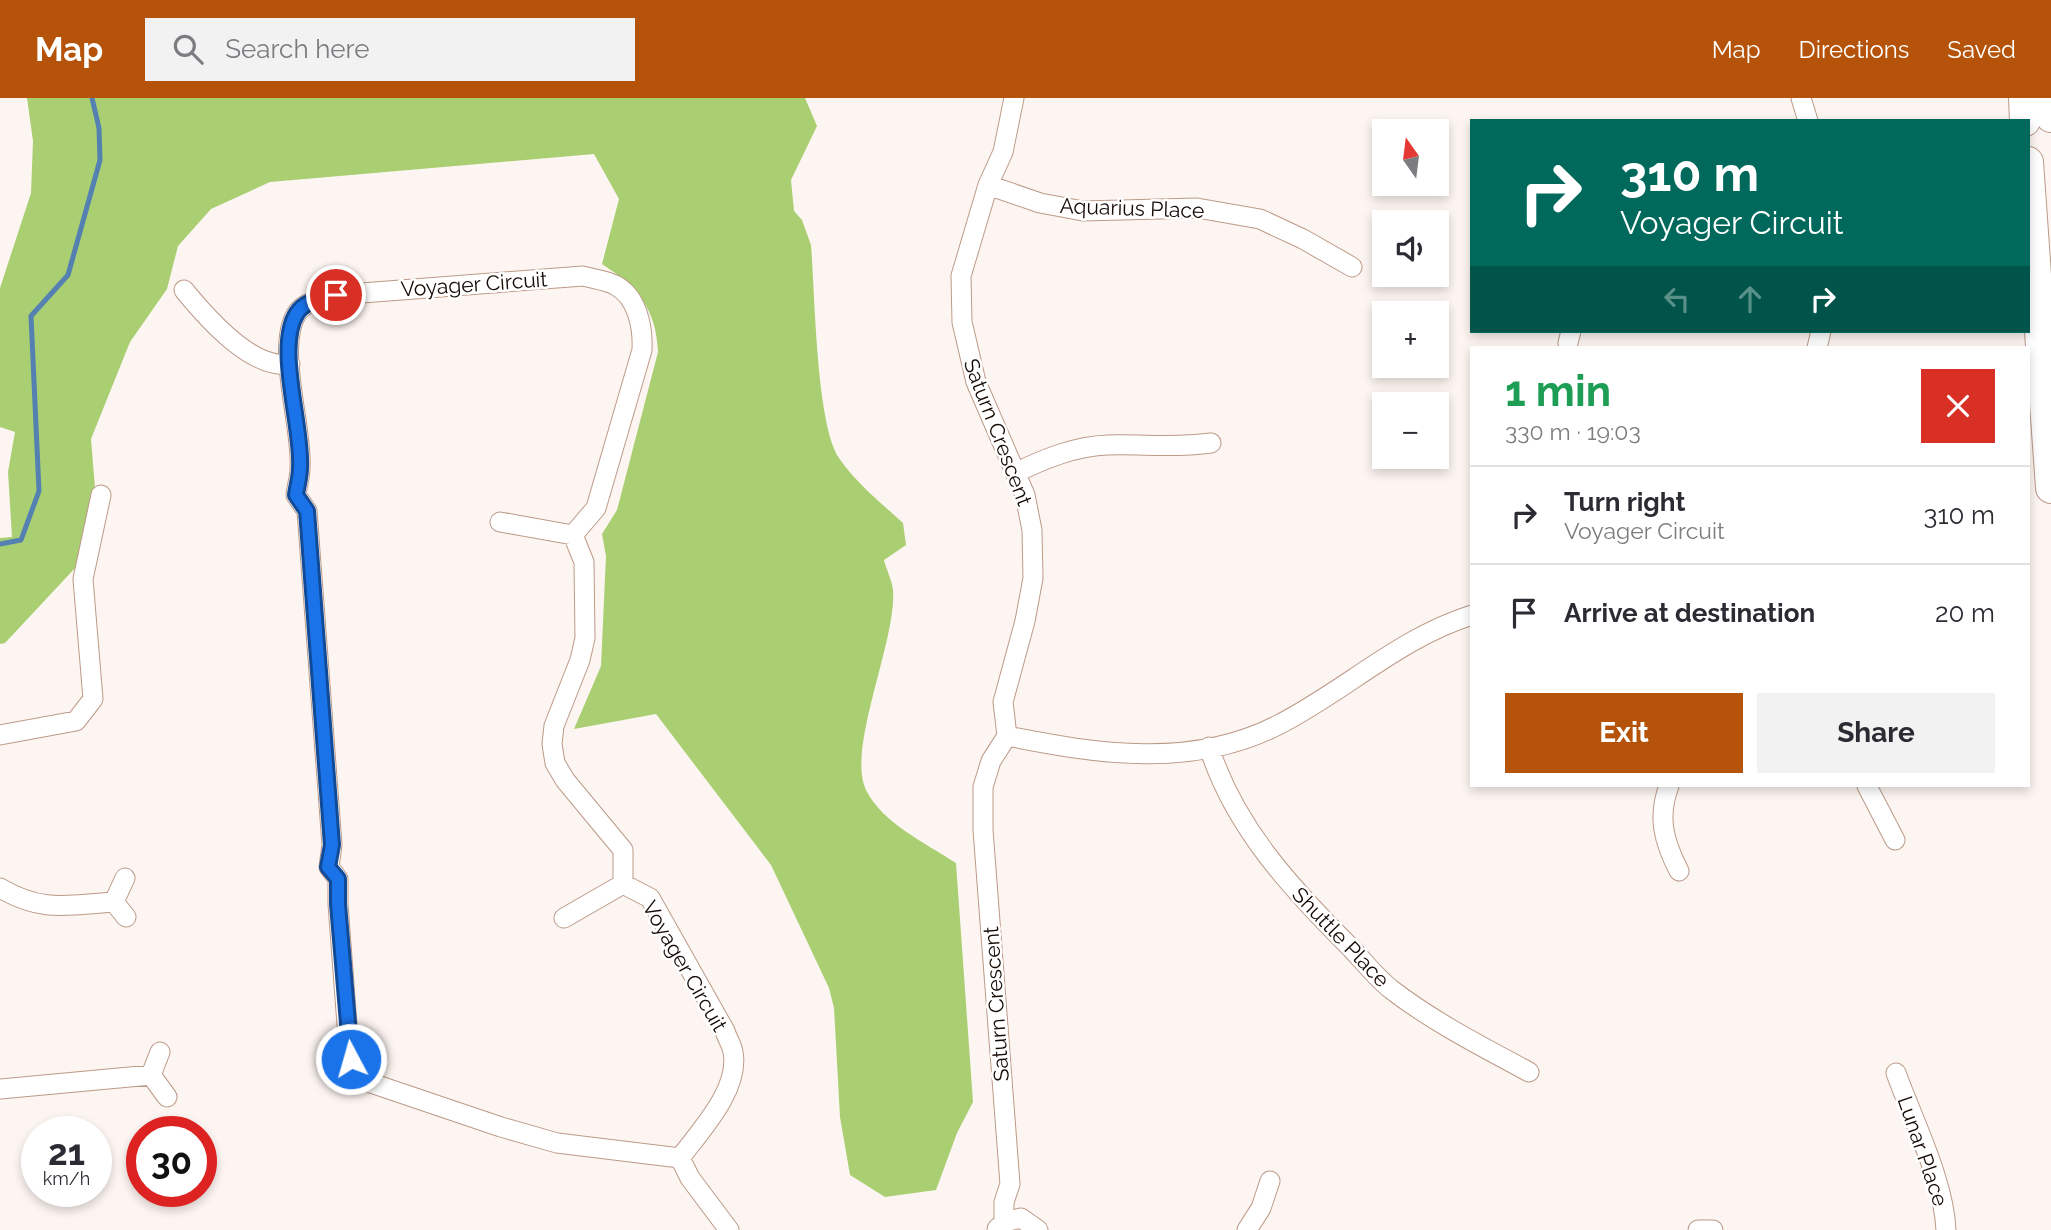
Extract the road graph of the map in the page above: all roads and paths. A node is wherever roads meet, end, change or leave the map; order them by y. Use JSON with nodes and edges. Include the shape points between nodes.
{"nodes":[{"id":1,"x":1014,"y":98,"type":"edge"},
{"id":2,"x":1801,"y":98,"type":"edge"},
{"id":3,"x":2024,"y":98,"type":"edge"},
{"id":4,"x":2050,"y":98,"type":"edge"},
{"id":5,"x":2051,"y":117,"type":"edge"},
{"id":6,"x":1807,"y":119,"type":"edge"},
{"id":7,"x":2025,"y":119,"type":"edge"},
{"id":8,"x":988,"y":185,"type":"junction"},
{"id":9,"x":2030,"y":190,"type":"edge"},
{"id":10,"x":1352,"y":267,"type":"dead end"},
{"id":11,"x":184,"y":290,"type":"dead end"},
{"id":12,"x":290,"y":364,"type":"junction"},
{"id":13,"x":1211,"y":443,"type":"dead end"},
{"id":14,"x":1015,"y":473,"type":"junction"},
{"id":15,"x":2051,"y":488,"type":"edge"},
{"id":16,"x":101,"y":495,"type":"dead end"},
{"id":17,"x":500,"y":522,"type":"dead end"},
{"id":18,"x":573,"y":536,"type":"junction"},
{"id":19,"x":1470,"y":616,"type":"edge"},
{"id":20,"x":0,"y":735,"type":"edge"},
{"id":21,"x":1007,"y":736,"type":"junction"},
{"id":22,"x":1209,"y":747,"type":"junction"},
{"id":23,"x":1669,"y":787,"type":"edge"},
{"id":24,"x":1868,"y":787,"type":"edge"},
{"id":25,"x":1895,"y":840,"type":"dead end"},
{"id":26,"x":1679,"y":871,"type":"dead end"},
{"id":27,"x":125,"y":877,"type":"dead end"},
{"id":28,"x":623,"y":884,"type":"junction"},
{"id":29,"x":0,"y":888,"type":"edge"},
{"id":30,"x":564,"y":918,"type":"dead end"},
{"id":31,"x":160,"y":1052,"type":"dead end"},
{"id":32,"x":1530,"y":1072,"type":"dead end"},
{"id":33,"x":1896,"y":1073,"type":"dead end"},
{"id":34,"x":151,"y":1075,"type":"junction"},
{"id":35,"x":0,"y":1089,"type":"edge"},
{"id":36,"x":167,"y":1097,"type":"dead end"},
{"id":37,"x":680,"y":1158,"type":"junction"},
{"id":38,"x":1270,"y":1181,"type":"dead end"},
{"id":39,"x":1010,"y":1184,"type":"junction"},
{"id":40,"x":1000,"y":1226,"type":"edge"},
{"id":41,"x":1035,"y":1227,"type":"edge"},
{"id":42,"x":730,"y":1230,"type":"edge"},
{"id":43,"x":1247,"y":1230,"type":"edge"},
{"id":44,"x":1698,"y":1230,"type":"edge"},
{"id":45,"x":1713,"y":1230,"type":"edge"},
{"id":46,"x":1946,"y":1230,"type":"edge"}],
"edges":[{"from":1,"to":8,"type":"street","name":"Saturn Crescent","via":[[1003,152]]},
{"from":2,"to":6,"type":"street"},
{"from":3,"to":7,"type":"main road"},
{"from":4,"to":5,"type":"main road"},
{"from":8,"to":10,"type":"street","name":"Aquarius Place","via":[[1040,203],[1083,211],[1197,208],[1260,219]]},
{"from":8,"to":14,"type":"street","name":"Saturn Crescent","via":[[961,276],[962,322],[975,382]]},
{"from":9,"to":15,"type":"main road"},
{"from":11,"to":12,"type":"street","via":[[201,311],[256,357],[278,366]]},
{"from":12,"to":18,"type":"street","name":"Voyager Circuit","via":[[291,327],[298,311],[310,302],[336,295],[583,276],[617,286],[634,306],[643,327],[642,350],[596,508]]},
{"from":12,"to":37,"type":"street","name":"Voyager Circuit","via":[[301,467],[296,495],[307,511],[332,845],[328,867],[338,879],[351,1059],[358,1073],[371,1083],[501,1128],[557,1143]]},
{"from":13,"to":14,"type":"street","via":[[1106,445],[1045,458]]},
{"from":14,"to":21,"type":"street","name":"Saturn Crescent","via":[[1032,530],[1033,579],[1003,702]]},
{"from":16,"to":20,"type":"street","via":[[83,579],[93,699],[76,721]]},
{"from":17,"to":18,"type":"street"},
{"from":18,"to":28,"type":"street","name":"Voyager Circuit","via":[[584,562],[585,638],[552,744],[555,763],[565,780],[623,850]]},
{"from":19,"to":22,"type":"street","via":[[1416,638],[1278,725]]},
{"from":21,"to":22,"type":"street","via":[[1118,755],[1171,754]]},
{"from":21,"to":39,"type":"street","name":"Saturn Crescent","via":[[991,761],[983,787],[983,830]]},
{"from":22,"to":32,"type":"street","name":"Shuttle Place","via":[[1217,774],[1241,820],[1268,858],[1391,989],[1463,1037]]},
{"from":23,"to":26,"type":"street","via":[[1661,822]]},
{"from":24,"to":25,"type":"street"},
{"from":27,"to":29,"type":"street","via":[[120,909],[43,906]]},
{"from":28,"to":30,"type":"street"},
{"from":28,"to":37,"type":"street","name":"Voyager Circuit","via":[[650,898],[733,1052],[732,1078]]},
{"from":31,"to":34,"type":"street"},
{"from":33,"to":46,"type":"street","name":"Lunar Place","via":[[1945,1213]]},
{"from":34,"to":35,"type":"street"},
{"from":34,"to":36,"type":"street"},
{"from":37,"to":42,"type":"street"},
{"from":38,"to":43,"type":"street"},
{"from":39,"to":40,"type":"street","name":"Saturn Crescent"},
{"from":39,"to":41,"type":"street","name":"Saturn Crescent"},
{"from":40,"to":41,"type":"street"},
{"from":44,"to":45,"type":"street"}]}
